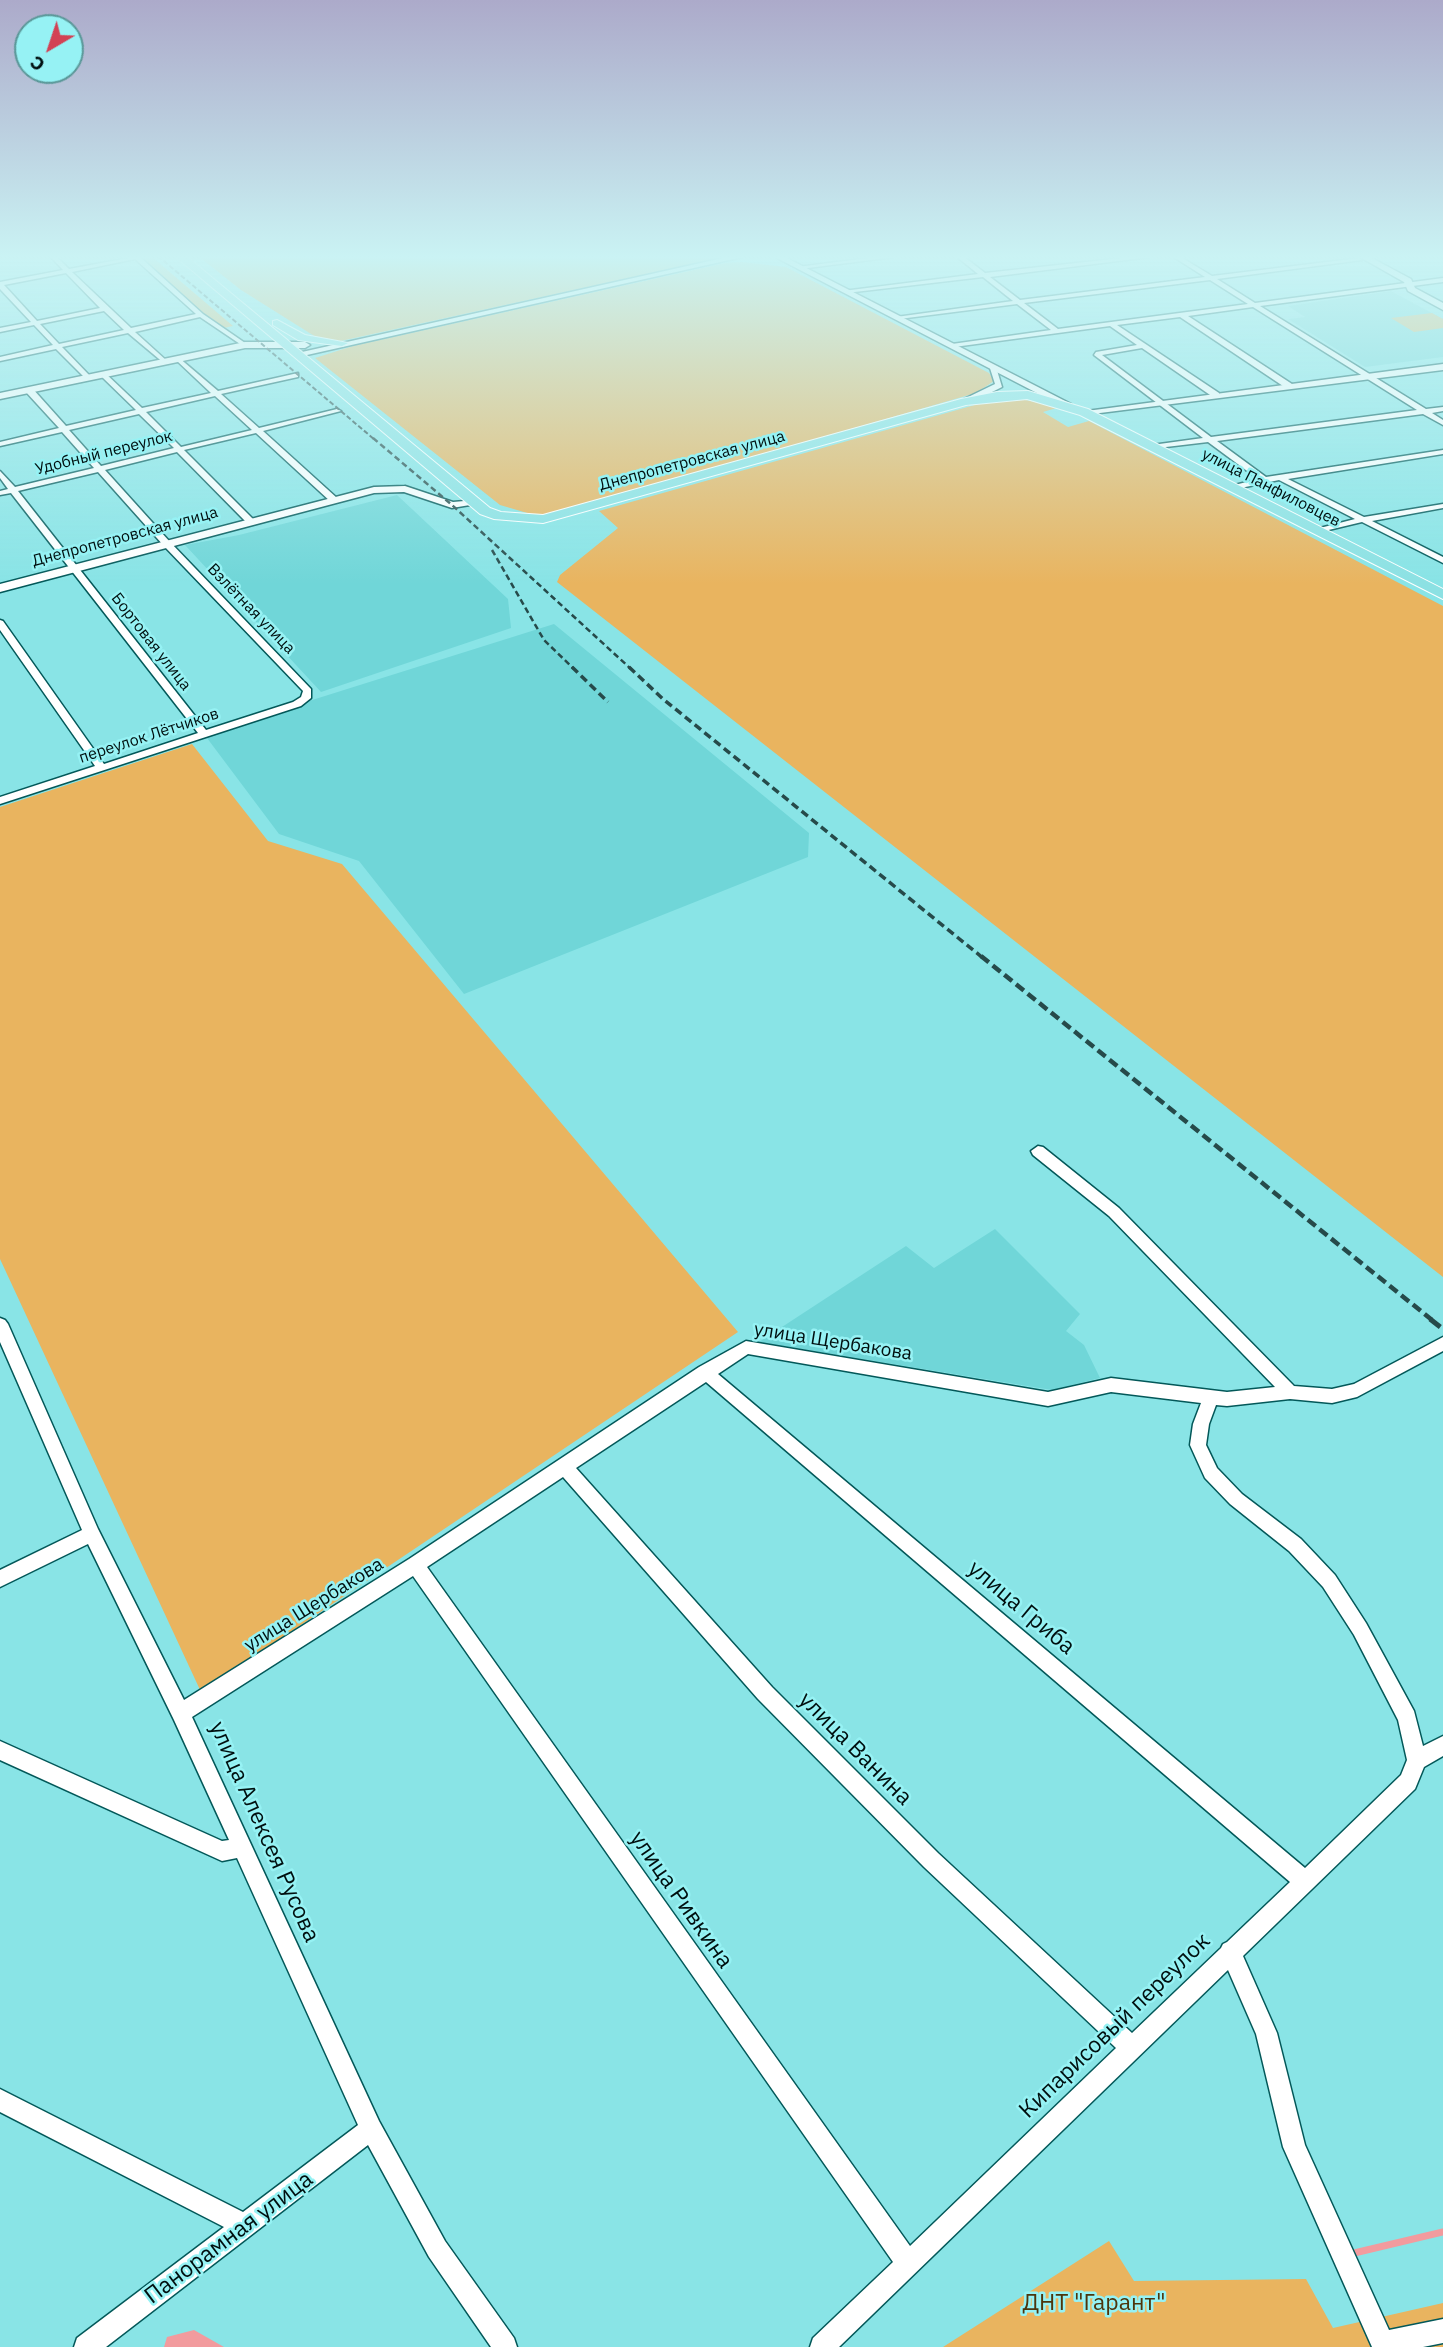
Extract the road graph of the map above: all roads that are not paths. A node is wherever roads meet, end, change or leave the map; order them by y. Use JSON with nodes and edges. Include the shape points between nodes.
{"nodes":[{"id":1,"x":76,"y":366,"type":"edge"},
{"id":2,"x":147,"y":366,"type":"edge"},
{"id":3,"x":185,"y":366,"type":"edge"},
{"id":4,"x":312,"y":366,"type":"edge"},
{"id":5,"x":1112,"y":366,"type":"edge"},
{"id":6,"x":1172,"y":366,"type":"edge"},
{"id":7,"x":1258,"y":366,"type":"edge"},
{"id":8,"x":1349,"y":366,"type":"edge"},
{"id":9,"x":992,"y":367,"type":"joint"},
{"id":10,"x":1443,"y":367,"type":"edge"},
{"id":11,"x":104,"y":374,"type":"junction"},
{"id":12,"x":295,"y":376,"type":"dead end"},
{"id":13,"x":1367,"y":377,"type":"junction"},
{"id":14,"x":87,"y":378,"type":"junction"},
{"id":15,"x":1289,"y":386,"type":"junction"},
{"id":16,"x":29,"y":390,"type":"junction"},
{"id":17,"x":217,"y":394,"type":"junction"},
{"id":18,"x":0,"y":396,"type":"edge"},
{"id":19,"x":1216,"y":396,"type":"junction"},
{"id":20,"x":965,"y":402,"type":"junction"},
{"id":21,"x":1160,"y":403,"type":"junction"},
{"id":22,"x":1066,"y":404,"type":"junction"},
{"id":23,"x":1443,"y":409,"type":"edge"},
{"id":24,"x":141,"y":411,"type":"junction"},
{"id":25,"x":337,"y":411,"type":"dead end"},
{"id":26,"x":1424,"y":411,"type":"junction"},
{"id":27,"x":1084,"y":412,"type":"junction"},
{"id":28,"x":1443,"y":424,"type":"edge"},
{"id":29,"x":62,"y":429,"type":"junction"},
{"id":30,"x":258,"y":429,"type":"junction"},
{"id":31,"x":1210,"y":440,"type":"junction"},
{"id":32,"x":0,"y":444,"type":"edge"},
{"id":33,"x":1152,"y":447,"type":"junction"},
{"id":34,"x":179,"y":449,"type":"junction"},
{"id":35,"x":1443,"y":452,"type":"edge"},
{"id":36,"x":98,"y":469,"type":"junction"},
{"id":37,"x":0,"y":473,"type":"edge"},
{"id":38,"x":1281,"y":478,"type":"junction"},
{"id":39,"x":1264,"y":480,"type":"junction"},
{"id":40,"x":1234,"y":488,"type":"junction"},
{"id":41,"x":13,"y":489,"type":"junction"},
{"id":42,"x":0,"y":493,"type":"edge"},
{"id":43,"x":334,"y":500,"type":"junction"},
{"id":44,"x":476,"y":503,"type":"junction"},
{"id":45,"x":1443,"y":506,"type":"edge"},
{"id":46,"x":1361,"y":520,"type":"junction"},
{"id":47,"x":251,"y":522,"type":"junction"},
{"id":48,"x":1319,"y":531,"type":"junction"},
{"id":49,"x":167,"y":544,"type":"junction"},
{"id":50,"x":1443,"y":561,"type":"edge"},
{"id":51,"x":73,"y":568,"type":"junction"},
{"id":52,"x":0,"y":587,"type":"edge"},
{"id":53,"x":1443,"y":595,"type":"edge"},
{"id":54,"x":0,"y":623,"type":"edge"},
{"id":55,"x":306,"y":698,"type":"joint"},
{"id":56,"x":204,"y":734,"type":"junction"},
{"id":57,"x":101,"y":767,"type":"junction"},
{"id":58,"x":0,"y":801,"type":"edge"},
{"id":59,"x":1038,"y":1150,"type":"dead end"},
{"id":60,"x":0,"y":1324,"type":"edge"},
{"id":61,"x":1443,"y":1343,"type":"edge"},
{"id":62,"x":6,"y":1348,"type":"edge"},
{"id":63,"x":705,"y":1372,"type":"junction"},
{"id":64,"x":1290,"y":1392,"type":"junction"},
{"id":65,"x":1211,"y":1397,"type":"junction"},
{"id":66,"x":564,"y":1466,"type":"junction"},
{"id":67,"x":92,"y":1534,"type":"junction"},
{"id":68,"x":415,"y":1565,"type":"junction"},
{"id":69,"x":0,"y":1579,"type":"edge"},
{"id":70,"x":181,"y":1713,"type":"junction"},
{"id":71,"x":1443,"y":1745,"type":"edge"},
{"id":72,"x":0,"y":1750,"type":"edge"},
{"id":73,"x":1417,"y":1760,"type":"junction"},
{"id":74,"x":240,"y":1847,"type":"junction"},
{"id":75,"x":1306,"y":1882,"type":"junction"},
{"id":76,"x":1230,"y":1951,"type":"junction"},
{"id":77,"x":1132,"y":2048,"type":"junction"},
{"id":78,"x":0,"y":2100,"type":"edge"},
{"id":79,"x":372,"y":2129,"type":"junction"},
{"id":80,"x":244,"y":2225,"type":"junction"},
{"id":81,"x":908,"y":2264,"type":"junction"},
{"id":82,"x":1443,"y":2331,"type":"edge"},
{"id":83,"x":1383,"y":2345,"type":"edge"},
{"id":84,"x":86,"y":2347,"type":"edge"},
{"id":85,"x":505,"y":2347,"type":"edge"},
{"id":86,"x":822,"y":2347,"type":"edge"}],
"edges":[{"from":1,"to":14,"type":"street"},
{"from":2,"to":11,"type":"street"},
{"from":3,"to":17,"type":"street"},
{"from":4,"to":44,"type":"main road"},
{"from":5,"to":21,"type":"street"},
{"from":6,"to":19,"type":"street"},
{"from":7,"to":15,"type":"street"},
{"from":8,"to":13,"type":"street"},
{"from":9,"to":20,"type":"street","via":[[999,385]]},
{"from":9,"to":22,"type":"street"},
{"from":10,"to":13,"type":"street"},
{"from":11,"to":14,"type":"street"},
{"from":11,"to":24,"type":"street"},
{"from":12,"to":17,"type":"street"},
{"from":13,"to":15,"type":"street"},
{"from":13,"to":26,"type":"street"},
{"from":14,"to":16,"type":"street"},
{"from":15,"to":19,"type":"street"},
{"from":16,"to":18,"type":"street"},
{"from":16,"to":29,"type":"street"},
{"from":17,"to":24,"type":"street"},
{"from":17,"to":30,"type":"street"},
{"from":19,"to":21,"type":"street"},
{"from":20,"to":22,"type":"main road","name":"Днепропетровская улица","via":[[1012,394]]},
{"from":20,"to":44,"type":"main road","name":"Днепропетровская улица","via":[[543,519],[499,516]]},
{"from":21,"to":27,"type":"street"},
{"from":21,"to":31,"type":"street"},
{"from":22,"to":27,"type":"main road","name":"Днепропетровская улица"},
{"from":23,"to":26,"type":"street"},
{"from":24,"to":29,"type":"street"},
{"from":24,"to":34,"type":"street"},
{"from":25,"to":30,"type":"street","name":"Удобный переулок"},
{"from":26,"to":28,"type":"street"},
{"from":26,"to":31,"type":"street"},
{"from":27,"to":33,"type":"main road","name":"улица Панфиловцев"},
{"from":29,"to":32,"type":"street"},
{"from":29,"to":36,"type":"street"},
{"from":30,"to":34,"type":"street","name":"Удобный переулок"},
{"from":30,"to":43,"type":"street"},
{"from":31,"to":33,"type":"street"},
{"from":31,"to":39,"type":"street"},
{"from":33,"to":40,"type":"main road","name":"улица Панфиловцев"},
{"from":34,"to":36,"type":"street","name":"Удобный переулок"},
{"from":34,"to":47,"type":"street"},
{"from":35,"to":38,"type":"street"},
{"from":36,"to":41,"type":"street","name":"Удобный переулок"},
{"from":36,"to":49,"type":"street"},
{"from":37,"to":41,"type":"street","name":"Бортовая улица"},
{"from":38,"to":39,"type":"street"},
{"from":38,"to":46,"type":"street"},
{"from":39,"to":40,"type":"street"},
{"from":40,"to":48,"type":"main road","name":"улица Панфиловцев"},
{"from":41,"to":42,"type":"street","name":"Удобный переулок"},
{"from":41,"to":51,"type":"street","name":"Бортовая улица"},
{"from":43,"to":44,"type":"street","name":"Днепропетровская улица","via":[[390,488],[452,505]]},
{"from":43,"to":47,"type":"street","name":"Днепропетровская улица"},
{"from":45,"to":46,"type":"street"},
{"from":46,"to":48,"type":"street"},
{"from":46,"to":50,"type":"street"},
{"from":47,"to":49,"type":"street","name":"Днепропетровская улица"},
{"from":48,"to":53,"type":"main road","name":"улица Панфиловцев"},
{"from":49,"to":51,"type":"street","name":"Днепропетровская улица"},
{"from":49,"to":55,"type":"street","name":"Взлётная улица","via":[[308,691]]},
{"from":51,"to":52,"type":"street","name":"Днепропетровская улица"},
{"from":51,"to":56,"type":"street","name":"Бортовая улица"},
{"from":54,"to":57,"type":"street"},
{"from":55,"to":56,"type":"street","name":"переулок Лётчиков"},
{"from":56,"to":57,"type":"street","name":"переулок Лётчиков"},
{"from":57,"to":58,"type":"street","name":"переулок Лётчиков"},
{"from":59,"to":64,"type":"street","via":[[1114,1212]]},
{"from":60,"to":62,"type":"street","name":"улица Алексея Русова"},
{"from":61,"to":64,"type":"street","name":"улица Щербакова","via":[[1357,1390],[1332,1396]]},
{"from":62,"to":67,"type":"street","name":"улица Алексея Русова"},
{"from":63,"to":65,"type":"street","name":"улица Щербакова","via":[[746,1347],[1048,1399],[1111,1385]]},
{"from":63,"to":66,"type":"street","name":"улица Щербакова"},
{"from":63,"to":75,"type":"street","name":"улица Гриба"},
{"from":64,"to":65,"type":"street","name":"улица Щербакова"},
{"from":65,"to":73,"type":"street","via":[[1200,1424],[1198,1445],[1211,1473],[1295,1545],[1329,1581],[1407,1718]]},
{"from":66,"to":68,"type":"street","name":"улица Щербакова"},
{"from":66,"to":77,"type":"street","name":"улица Ванина","via":[[765,1693],[931,1860]]},
{"from":67,"to":69,"type":"street"},
{"from":67,"to":70,"type":"street","name":"улица Алексея Русова"},
{"from":68,"to":70,"type":"street","name":"улица Щербакова"},
{"from":68,"to":81,"type":"street","name":"улица Ривкина"},
{"from":70,"to":74,"type":"street","name":"улица Алексея Русова"},
{"from":71,"to":73,"type":"street"},
{"from":72,"to":74,"type":"street","via":[[222,1851]]},
{"from":73,"to":75,"type":"street","name":"Кипарисовый переулок","via":[[1408,1782]]},
{"from":74,"to":79,"type":"street","name":"улица Алексея Русова"},
{"from":75,"to":76,"type":"street","name":"Кипарисовый переулок"},
{"from":76,"to":77,"type":"street","name":"Кипарисовый переулок"},
{"from":76,"to":83,"type":"street","via":[[1266,2033],[1294,2147]]},
{"from":77,"to":81,"type":"street","name":"Кипарисовый переулок"},
{"from":78,"to":80,"type":"street"},
{"from":79,"to":80,"type":"street","name":"Панорамная улица"},
{"from":79,"to":85,"type":"street","name":"улица Алексея Русова","via":[[437,2249]]},
{"from":80,"to":84,"type":"street","name":"Панорамная улица"},
{"from":81,"to":86,"type":"street","name":"Кипарисовый переулок"},
{"from":82,"to":83,"type":"street"}]}
